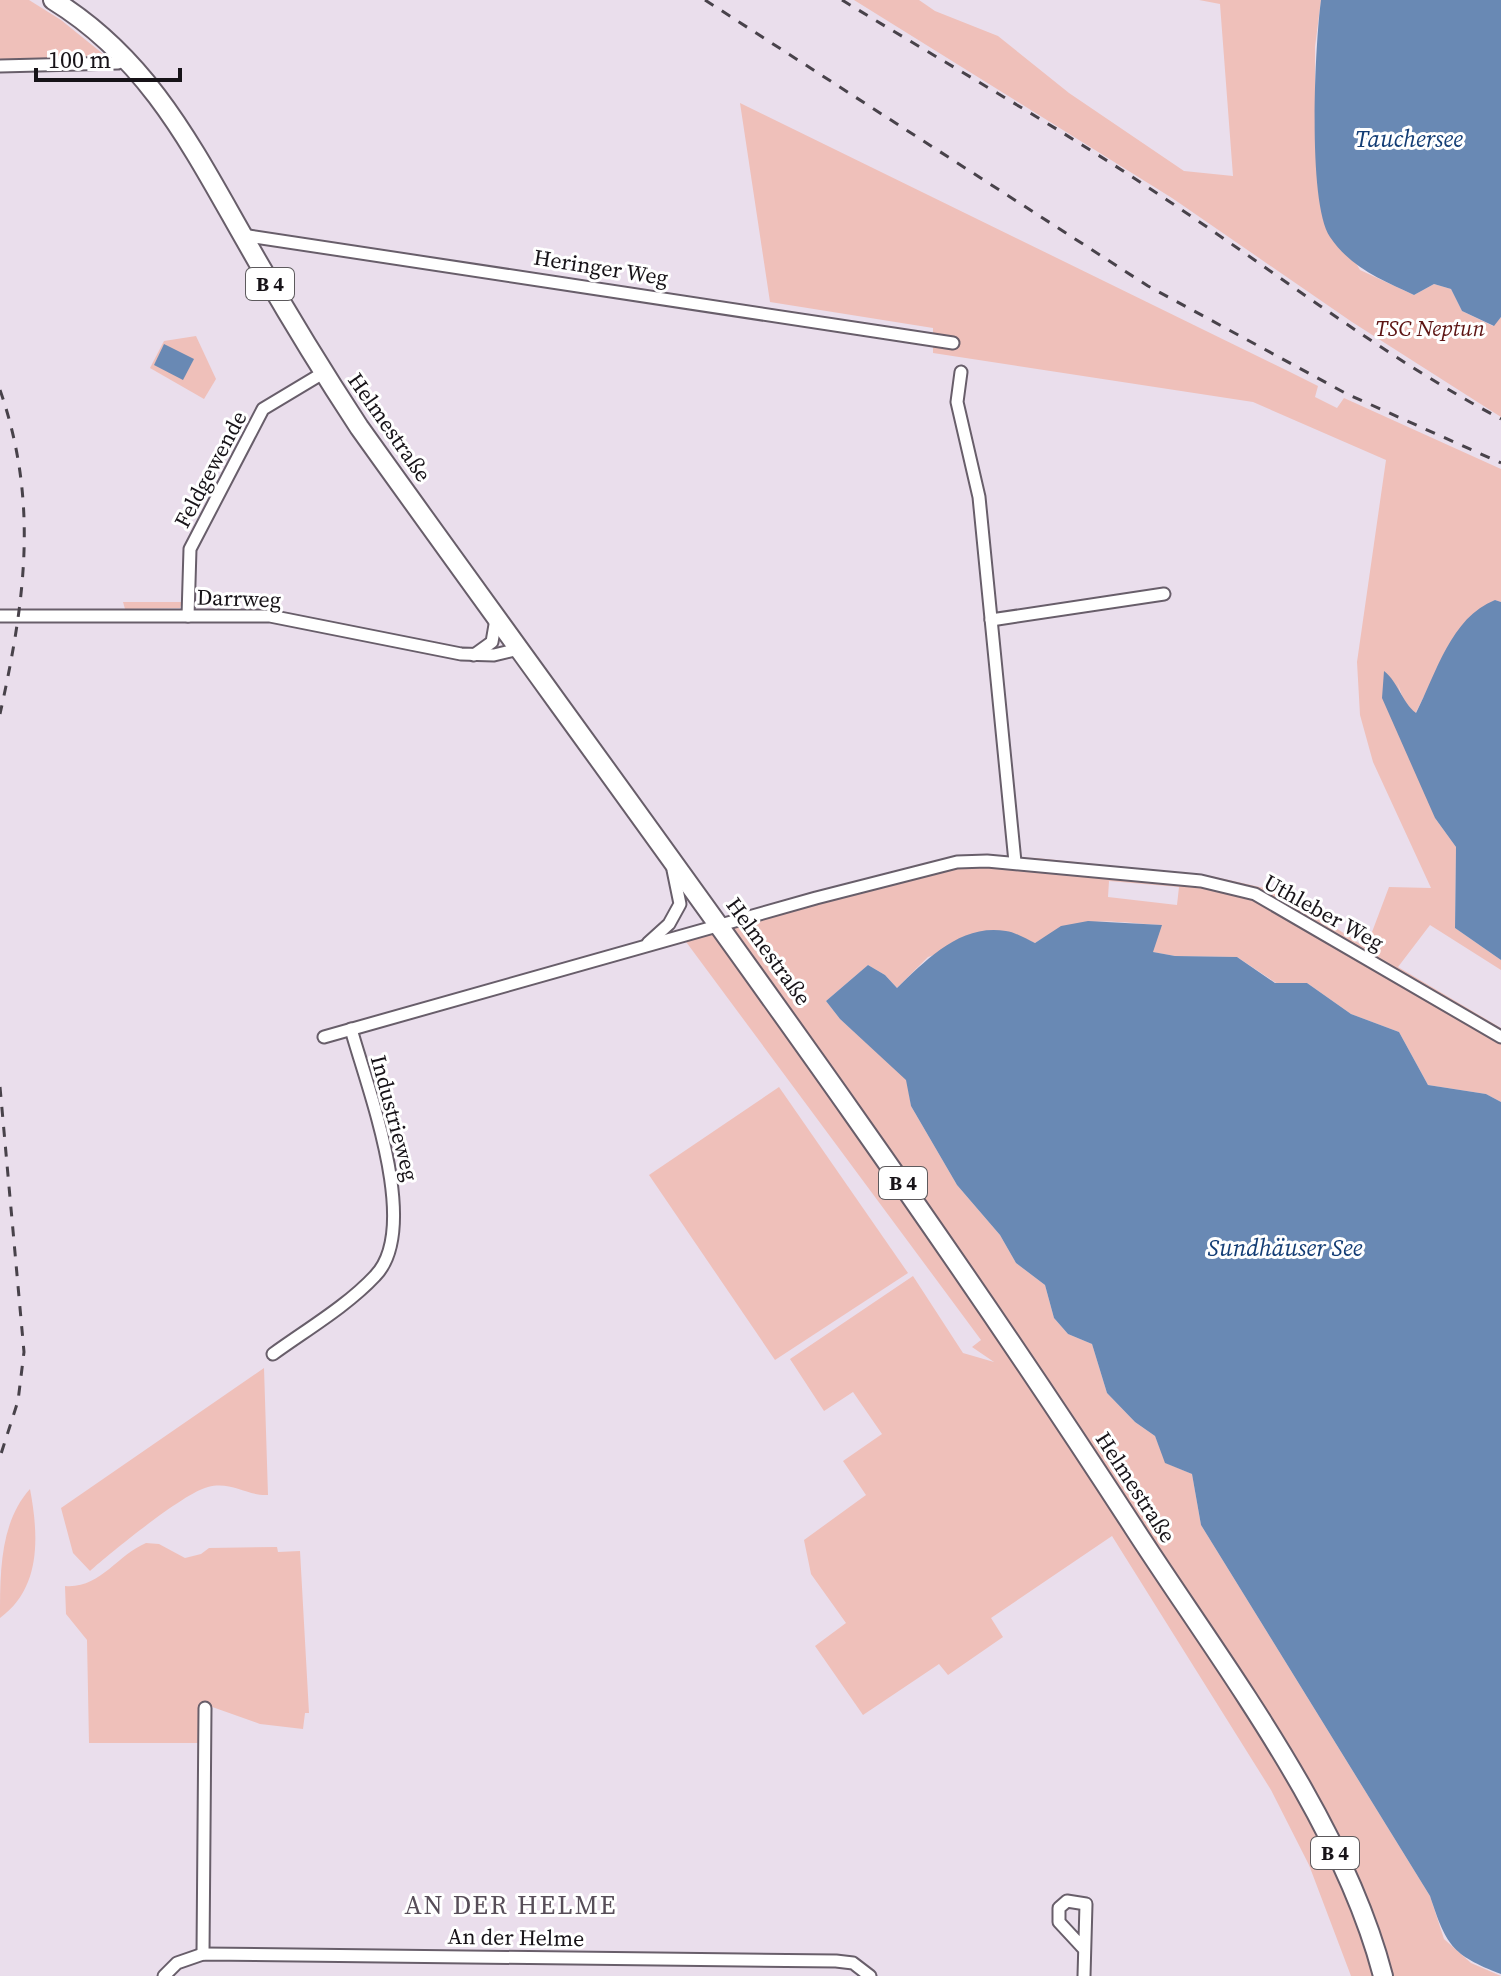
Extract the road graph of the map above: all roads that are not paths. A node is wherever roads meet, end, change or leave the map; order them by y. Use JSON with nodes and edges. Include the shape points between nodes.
{"nodes":[{"id":1,"x":53,"y":0,"type":"edge"},
{"id":2,"x":128,"y":59,"type":"junction"},
{"id":3,"x":0,"y":66,"type":"edge"},
{"id":4,"x":242,"y":235,"type":"junction"},
{"id":5,"x":953,"y":343,"type":"dead end"},
{"id":6,"x":961,"y":372,"type":"dead end"},
{"id":7,"x":323,"y":373,"type":"junction"},
{"id":8,"x":1164,"y":594,"type":"dead end"},
{"id":9,"x":0,"y":616,"type":"edge"},
{"id":10,"x":188,"y":616,"type":"junction"},
{"id":11,"x":496,"y":618,"type":"junction"},
{"id":12,"x":991,"y":620,"type":"junction"},
{"id":13,"x":519,"y":649,"type":"junction"},
{"id":14,"x":474,"y":655,"type":"junction"},
{"id":15,"x":670,"y":857,"type":"junction"},
{"id":16,"x":1015,"y":862,"type":"junction"},
{"id":17,"x":720,"y":925,"type":"junction"},
{"id":18,"x":646,"y":946,"type":"junction"},
{"id":19,"x":351,"y":1029,"type":"junction"},
{"id":20,"x":324,"y":1037,"type":"dead end"},
{"id":21,"x":1501,"y":1037,"type":"edge"},
{"id":22,"x":273,"y":1354,"type":"dead end"},
{"id":23,"x":205,"y":1708,"type":"dead end"},
{"id":24,"x":1084,"y":1949,"type":"dead end"},
{"id":25,"x":203,"y":1954,"type":"junction"},
{"id":26,"x":164,"y":1976,"type":"edge"},
{"id":27,"x":870,"y":1976,"type":"edge"},
{"id":28,"x":1084,"y":1976,"type":"edge"},
{"id":29,"x":1383,"y":1976,"type":"edge"}],
"edges":[{"from":1,"to":2,"type":"main road","name":"Helmestraße","number":"B 4"},
{"from":2,"to":3,"type":"street"},
{"from":2,"to":4,"type":"main road","name":"Helmestraße","number":"B 4","via":[[180,129]]},
{"from":4,"to":5,"type":"street","name":"Heringer Weg"},
{"from":4,"to":7,"type":"main road","name":"Helmestraße","number":"B 4"},
{"from":6,"to":12,"type":"street","via":[[957,402],[979,497]]},
{"from":7,"to":10,"type":"street","name":"Feldgewende","via":[[263,409],[190,549]]},
{"from":7,"to":11,"type":"main road","name":"Helmestraße","number":"B 4"},
{"from":8,"to":12,"type":"street"},
{"from":9,"to":10,"type":"street","name":"Darrweg"},
{"from":10,"to":14,"type":"street","name":"Darrweg","via":[[270,616]]},
{"from":11,"to":13,"type":"main road","name":"Helmestraße","number":"B 4"},
{"from":11,"to":14,"type":"street","via":[[492,642]]},
{"from":12,"to":16,"type":"street"},
{"from":13,"to":14,"type":"street","name":"Darrweg"},
{"from":13,"to":15,"type":"main road","name":"Helmestraße","number":"B 4"},
{"from":15,"to":17,"type":"main road","name":"Helmestraße","number":"B 4"},
{"from":15,"to":18,"type":"street","via":[[680,904],[669,924]]},
{"from":16,"to":17,"type":"street","name":"Uthleber Weg","via":[[957,862]]},
{"from":16,"to":21,"type":"street","name":"Uthleber Weg","via":[[1201,881],[1255,894]]},
{"from":17,"to":18,"type":"street"},
{"from":17,"to":29,"type":"main road","name":"Helmestraße","number":"B 4","via":[[1002,1325],[1275,1746],[1338,1858]]},
{"from":18,"to":19,"type":"street"},
{"from":19,"to":20,"type":"street"},
{"from":19,"to":22,"type":"street","name":"Industrieweg","via":[[395,1192],[389,1251],[377,1275]]},
{"from":23,"to":25,"type":"street"},
{"from":24,"to":28,"type":"street"},
{"from":25,"to":26,"type":"street","name":"An der Helme","via":[[177,1963]]},
{"from":25,"to":27,"type":"street","name":"An der Helme","via":[[836,1961],[853,1963]]}]}
